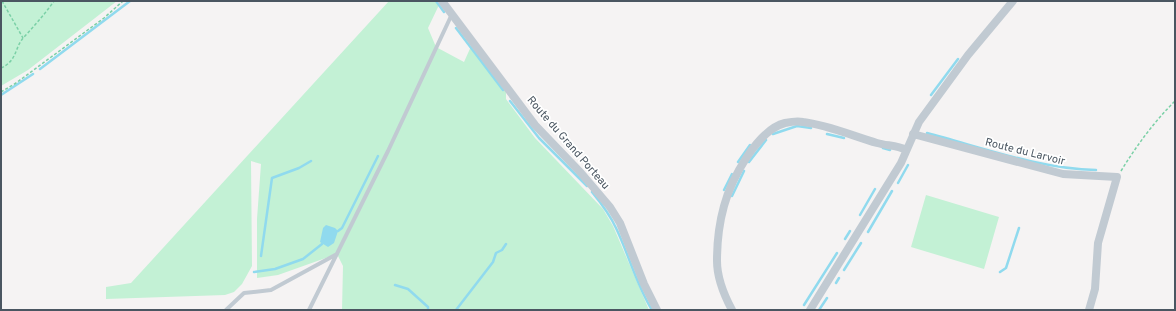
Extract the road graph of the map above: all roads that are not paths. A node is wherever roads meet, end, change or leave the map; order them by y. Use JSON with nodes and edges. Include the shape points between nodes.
{"nodes":[{"id":1,"x":442,"y":1,"type":"edge"},
{"id":2,"x":1013,"y":1,"type":"edge"},
{"id":3,"x":452,"y":14,"type":"junction"},
{"id":4,"x":913,"y":134,"type":"junction"},
{"id":5,"x":906,"y":150,"type":"junction"},
{"id":6,"x":337,"y":254,"type":"junction"},
{"id":7,"x":226,"y":310,"type":"edge"},
{"id":8,"x":309,"y":310,"type":"edge"},
{"id":9,"x":657,"y":310,"type":"edge"},
{"id":10,"x":732,"y":310,"type":"edge"},
{"id":11,"x":810,"y":310,"type":"edge"},
{"id":12,"x":1089,"y":310,"type":"edge"}],
"edges":[{"from":1,"to":3,"type":"street","name":"Route du Grand Porteau"},
{"from":2,"to":4,"type":"street","via":[[968,55]]},
{"from":3,"to":6,"type":"lane"},
{"from":3,"to":9,"type":"street","name":"Route du Grand Porteau","via":[[535,125],[610,207],[620,223]]},
{"from":4,"to":5,"type":"street"},
{"from":4,"to":12,"type":"street","name":"Route du Larvoir","via":[[1063,174],[1117,177],[1098,243],[1094,289]]},
{"from":5,"to":10,"type":"street","via":[[802,121],[774,127],[753,148],[739,171],[724,205],[717,262],[722,292]]},
{"from":5,"to":11,"type":"street","via":[[901,163]]},
{"from":6,"to":7,"type":"lane","via":[[271,290],[244,293]]},
{"from":6,"to":8,"type":"lane"}]}
